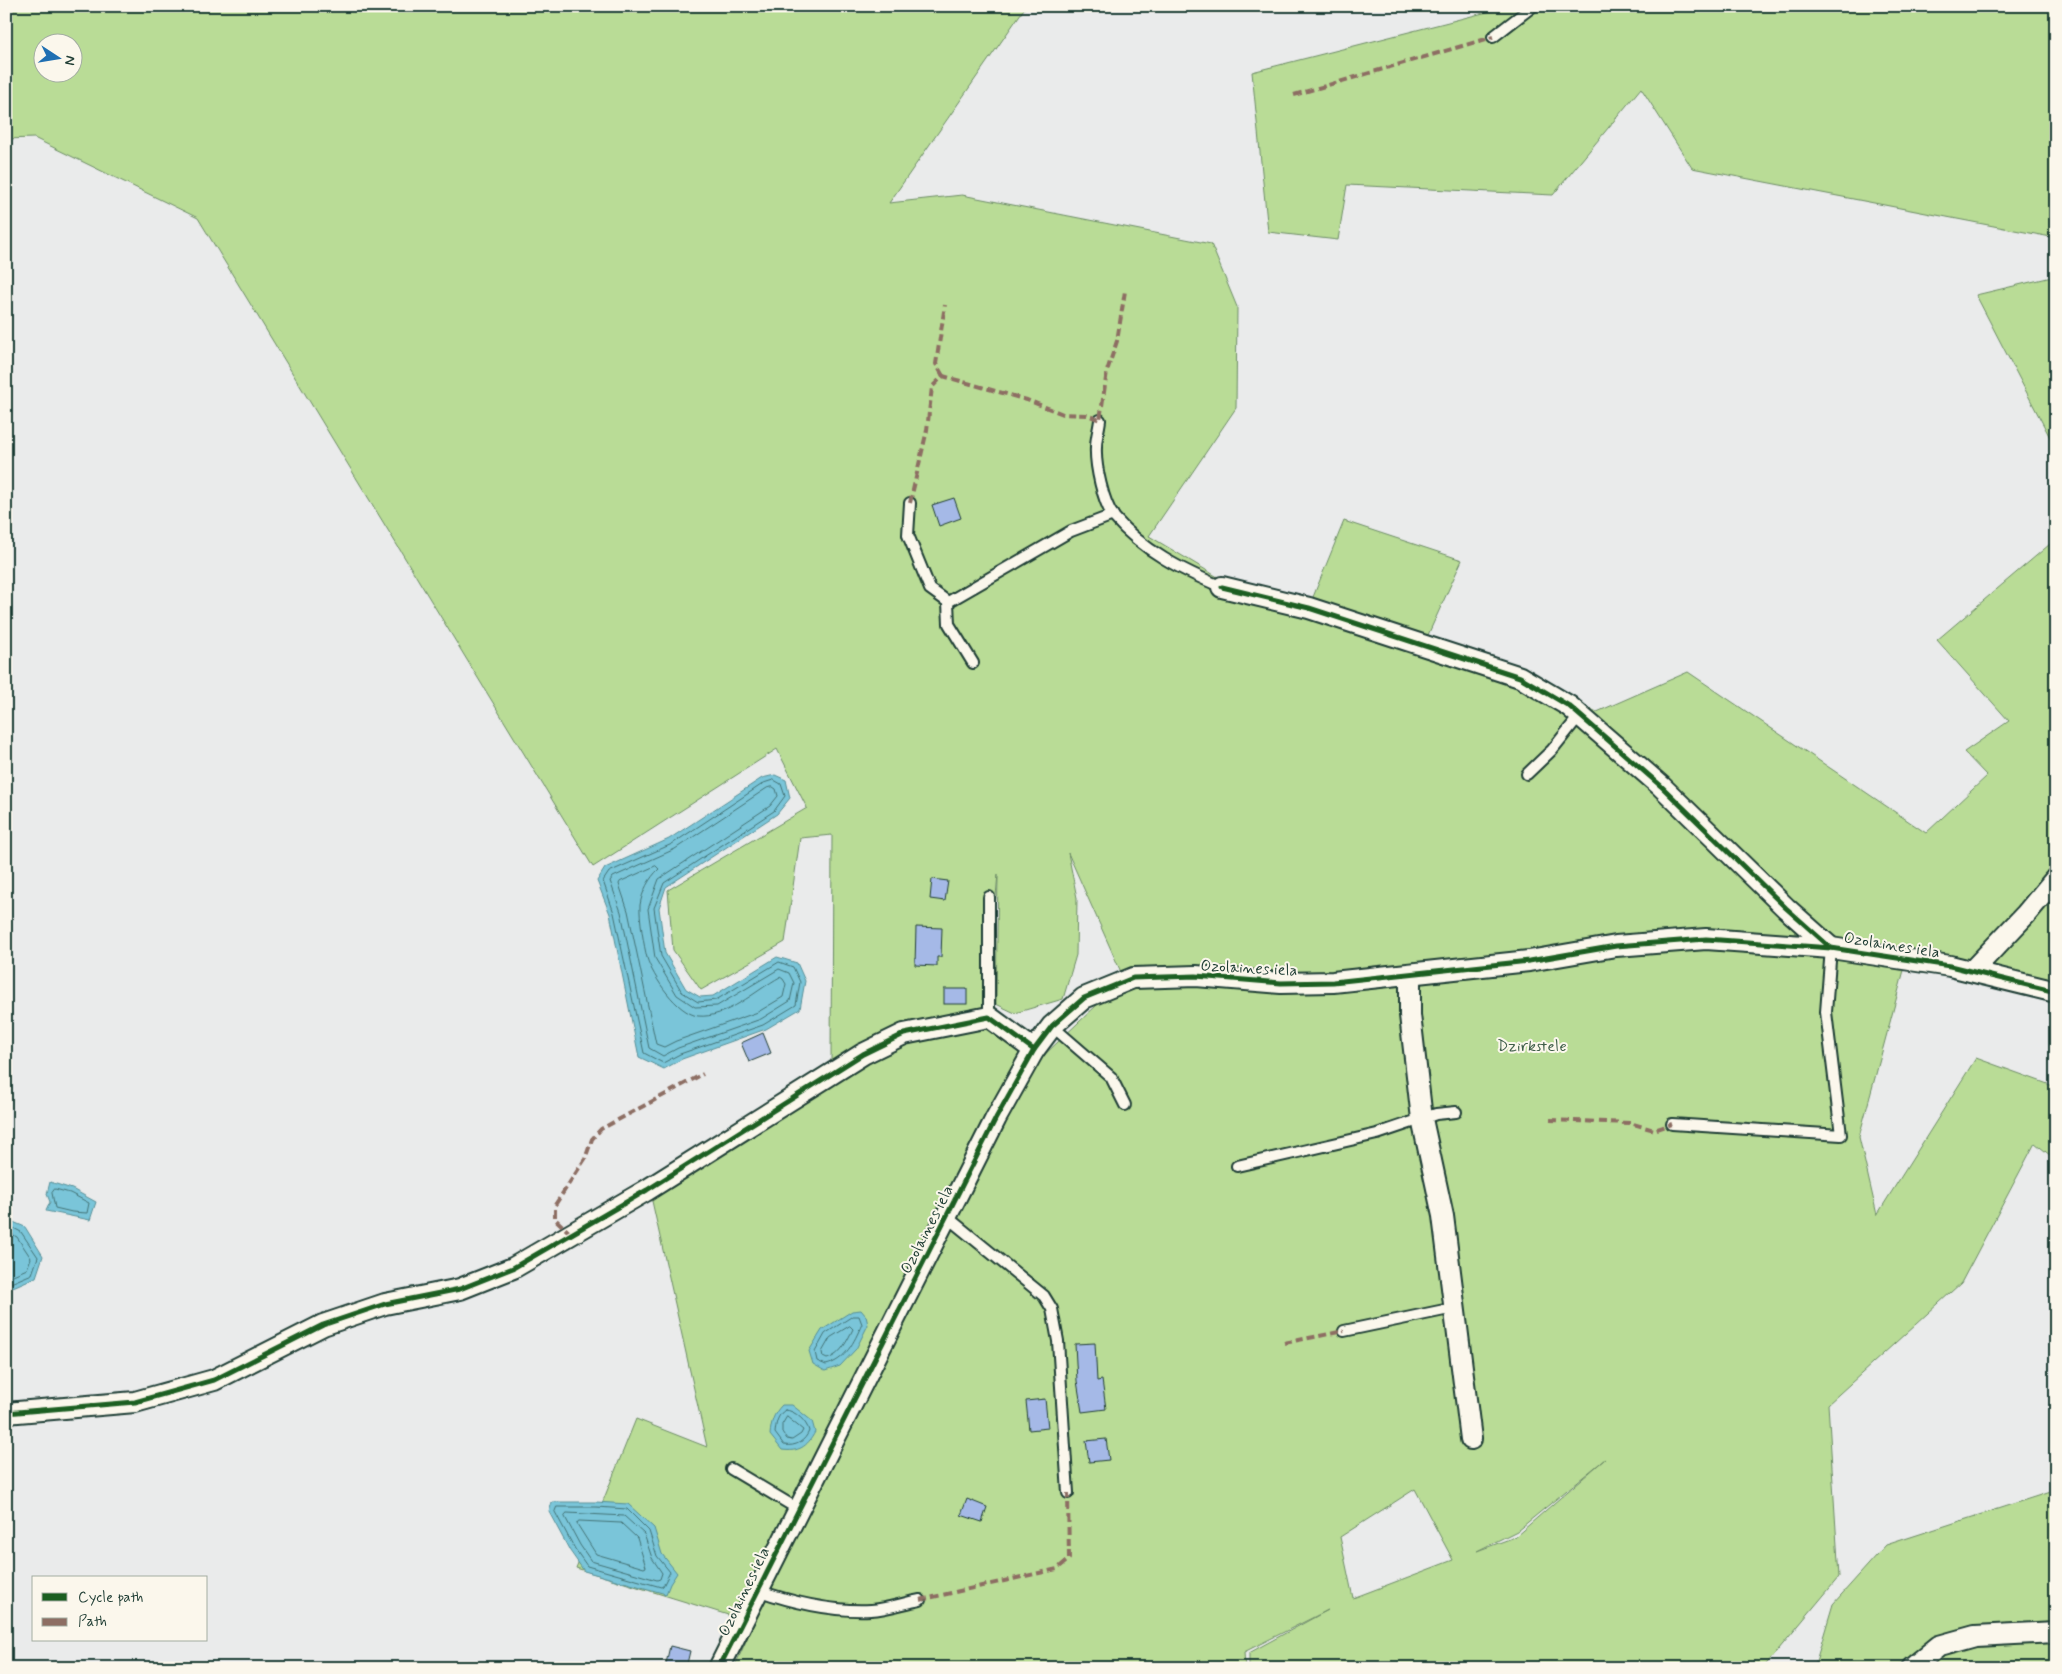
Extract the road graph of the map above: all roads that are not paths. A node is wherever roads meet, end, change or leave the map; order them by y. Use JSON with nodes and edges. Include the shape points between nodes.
{"nodes":[{"id":1,"x":1532,"y":6,"type":"edge"},
{"id":2,"x":1493,"y":38,"type":"dead end"},
{"id":3,"x":1100,"y":420,"type":"dead end"},
{"id":4,"x":910,"y":503,"type":"dead end"},
{"id":5,"x":1113,"y":515,"type":"junction"},
{"id":6,"x":1222,"y":587,"type":"joint"},
{"id":7,"x":948,"y":602,"type":"junction"},
{"id":8,"x":973,"y":663,"type":"dead end"},
{"id":9,"x":1580,"y":716,"type":"junction"},
{"id":10,"x":1527,"y":774,"type":"dead end"},
{"id":11,"x":2056,"y":878,"type":"edge"},
{"id":12,"x":989,"y":897,"type":"dead end"},
{"id":13,"x":1831,"y":948,"type":"junction"},
{"id":14,"x":1972,"y":971,"type":"junction"},
{"id":15,"x":1410,"y":974,"type":"junction"},
{"id":16,"x":2056,"y":992,"type":"edge"},
{"id":17,"x":989,"y":1017,"type":"junction"},
{"id":18,"x":1052,"y":1026,"type":"junction"},
{"id":19,"x":1034,"y":1050,"type":"junction"},
{"id":20,"x":1125,"y":1105,"type":"dead end"},
{"id":21,"x":1456,"y":1112,"type":"dead end"},
{"id":22,"x":1422,"y":1119,"type":"junction"},
{"id":23,"x":1672,"y":1124,"type":"dead end"},
{"id":24,"x":1237,"y":1166,"type":"dead end"},
{"id":25,"x":947,"y":1216,"type":"junction"},
{"id":26,"x":1454,"y":1308,"type":"junction"},
{"id":27,"x":1344,"y":1331,"type":"dead end"},
{"id":28,"x":6,"y":1413,"type":"edge"},
{"id":29,"x":1471,"y":1439,"type":"dead end"},
{"id":30,"x":731,"y":1469,"type":"dead end"},
{"id":31,"x":1068,"y":1493,"type":"dead end"},
{"id":32,"x":798,"y":1509,"type":"junction"},
{"id":33,"x":757,"y":1590,"type":"junction"},
{"id":34,"x":920,"y":1600,"type":"dead end"},
{"id":35,"x":2056,"y":1632,"type":"edge"},
{"id":36,"x":719,"y":1668,"type":"edge"},
{"id":37,"x":1912,"y":1668,"type":"edge"}],
"edges":[{"from":1,"to":2,"type":"lane"},
{"from":3,"to":5,"type":"lane","via":[[1096,447],[1099,480]]},
{"from":4,"to":7,"type":"lane","via":[[908,535],[930,589]]},
{"from":5,"to":6,"type":"lane","via":[[1153,553]]},
{"from":5,"to":7,"type":"lane","via":[[1071,531]]},
{"from":6,"to":9,"type":"street","via":[[1309,608],[1520,677]]},
{"from":7,"to":8,"type":"lane","via":[[949,624]]},
{"from":9,"to":10,"type":"lane"},
{"from":9,"to":13,"type":"street","via":[[1662,786]]},
{"from":11,"to":14,"type":"street"},
{"from":12,"to":17,"type":"lane"},
{"from":13,"to":14,"type":"street","name":"Ozolaines iela"},
{"from":13,"to":15,"type":"street","name":"Ozolaines iela","via":[[1706,940],[1616,946],[1529,961]]},
{"from":13,"to":23,"type":"lane","via":[[1826,1012],[1841,1135]]},
{"from":14,"to":16,"type":"street","name":"Ozolaines iela"},
{"from":15,"to":18,"type":"street","name":"Ozolaines iela","via":[[1333,982],[1281,983],[1196,976],[1133,978],[1084,998]]},
{"from":15,"to":22,"type":"street","via":[[1410,1015]]},
{"from":17,"to":19,"type":"street"},
{"from":17,"to":28,"type":"street","via":[[904,1034],[863,1054],[647,1190],[514,1268],[460,1289],[385,1304],[324,1325],[214,1380],[135,1402]]},
{"from":18,"to":19,"type":"street","name":"Ozolaines iela"},
{"from":18,"to":20,"type":"lane","via":[[1111,1077]]},
{"from":19,"to":25,"type":"street","name":"Ozolaines iela"},
{"from":21,"to":22,"type":"lane"},
{"from":22,"to":24,"type":"lane","via":[[1377,1134]]},
{"from":22,"to":26,"type":"street","via":[[1443,1216]]},
{"from":25,"to":31,"type":"lane","via":[[1044,1296],[1052,1310],[1058,1341]]},
{"from":25,"to":32,"type":"street","name":"Ozolaines iela"},
{"from":26,"to":27,"type":"lane"},
{"from":26,"to":29,"type":"street"},
{"from":30,"to":32,"type":"lane"},
{"from":32,"to":33,"type":"street","name":"Ozolaines iela"},
{"from":33,"to":34,"type":"lane","via":[[794,1603],[834,1610],[872,1610]]},
{"from":33,"to":36,"type":"street","name":"Ozolaines iela"},
{"from":35,"to":37,"type":"street","via":[[1976,1636],[1938,1646]]}]}
